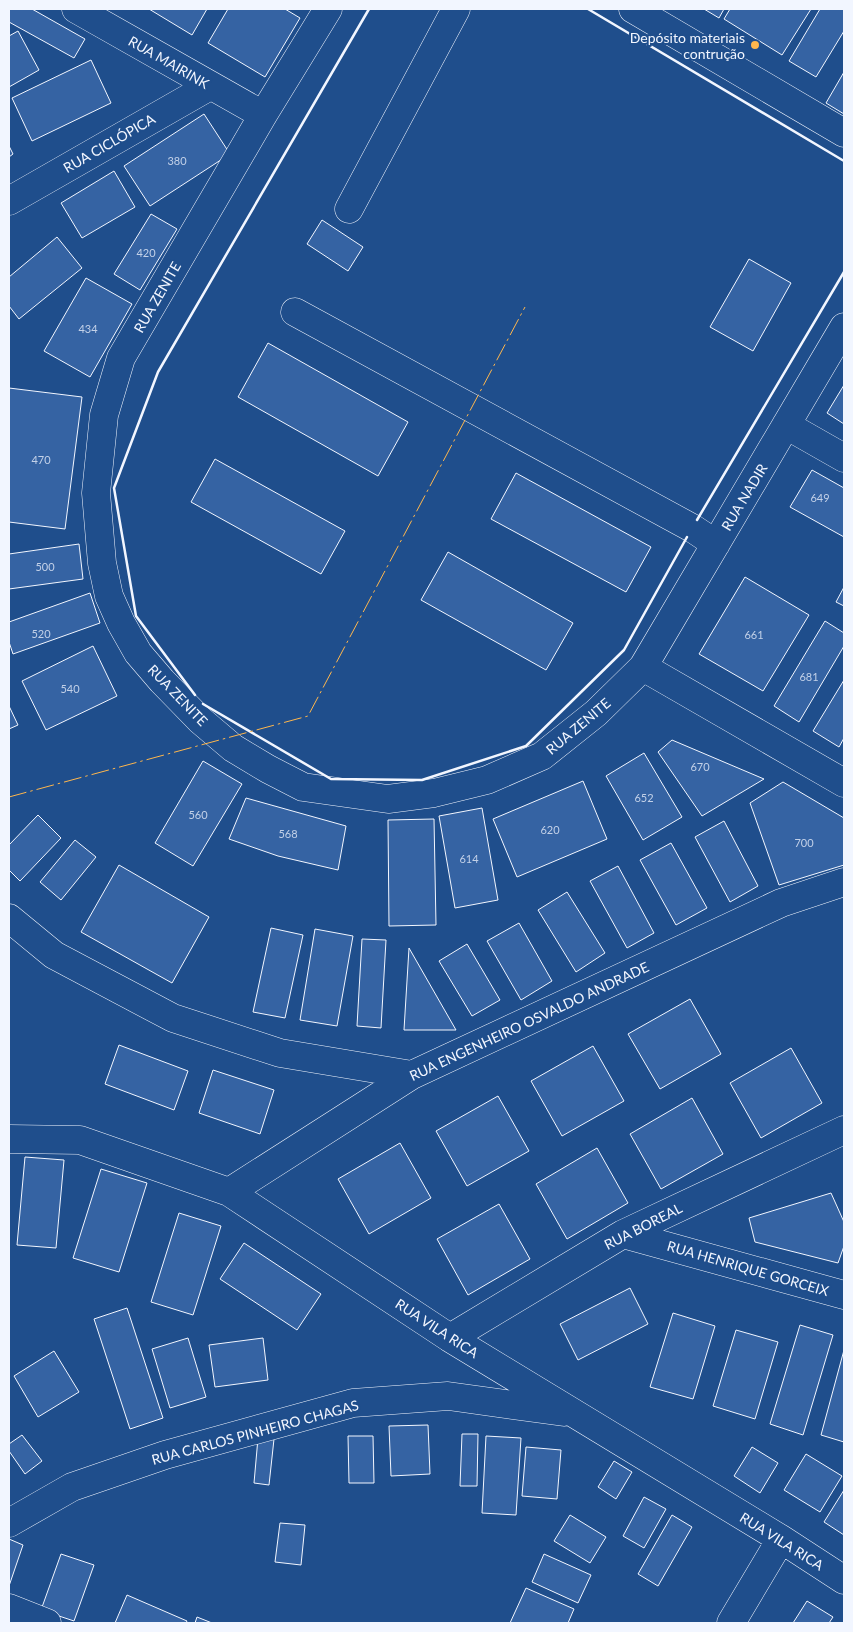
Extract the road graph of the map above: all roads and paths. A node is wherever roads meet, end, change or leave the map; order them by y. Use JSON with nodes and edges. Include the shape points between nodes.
{"nodes":[{"id":1,"x":76,"y":9,"type":"edge"},
{"id":2,"x":328,"y":9,"type":"edge"},
{"id":3,"x":456,"y":9,"type":"edge"},
{"id":4,"x":633,"y":9,"type":"edge"},
{"id":5,"x":210,"y":86,"type":"junction"},
{"id":6,"x":263,"y":115,"type":"junction"},
{"id":7,"x":844,"y":133,"type":"edge"},
{"id":8,"x":9,"y":201,"type":"edge"},
{"id":9,"x":349,"y":209,"type":"dead end"},
{"id":10,"x":295,"y":312,"type":"dead end"},
{"id":11,"x":844,"y":327,"type":"edge"},
{"id":12,"x":786,"y":425,"type":"junction"},
{"id":13,"x":844,"y":458,"type":"edge"},
{"id":14,"x":716,"y":544,"type":"junction"},
{"id":15,"x":643,"y":667,"type":"junction"},
{"id":16,"x":844,"y":783,"type":"edge"},
{"id":17,"x":844,"y":882,"type":"edge"},
{"id":18,"x":9,"y":918,"type":"edge"},
{"id":19,"x":412,"y":1075,"type":"junction"},
{"id":20,"x":844,"y":1130,"type":"edge"},
{"id":21,"x":9,"y":1139,"type":"edge"},
{"id":22,"x":229,"y":1192,"type":"junction"},
{"id":23,"x":623,"y":1234,"type":"junction"},
{"id":24,"x":844,"y":1295,"type":"edge"},
{"id":25,"x":450,"y":1338,"type":"junction"},
{"id":26,"x":573,"y":1413,"type":"junction"},
{"id":27,"x":9,"y":1523,"type":"edge"},
{"id":28,"x":781,"y":1539,"type":"junction"},
{"id":29,"x":844,"y":1580,"type":"edge"},
{"id":30,"x":9,"y":1608,"type":"edge"},
{"id":31,"x":47,"y":1623,"type":"edge"},
{"id":32,"x":732,"y":1623,"type":"edge"}],
"edges":[{"from":1,"to":5,"type":"street","name":"RUA MAIRINK"},
{"from":2,"to":6,"type":"street","name":"RUA ZENITE"},
{"from":3,"to":9,"type":"street"},
{"from":4,"to":7,"type":"street"},
{"from":5,"to":6,"type":"street","name":"RUA MAIRINK"},
{"from":5,"to":8,"type":"street","name":"RUA CICLÓPICA"},
{"from":6,"to":15,"type":"street","name":"RUA ZENITE","via":[[121,358],[104,415],[96,493],[102,563],[109,596],[138,653],[200,720],[233,748],[268,769],[303,787],[388,799],[434,793],[487,780],[542,756],[596,713]]},
{"from":10,"to":14,"type":"street"},
{"from":11,"to":12,"type":"street","name":"RUA NADIR"},
{"from":12,"to":13,"type":"street"},
{"from":12,"to":14,"type":"street","name":"RUA NADIR"},
{"from":14,"to":15,"type":"street","name":"RUA NADIR"},
{"from":15,"to":16,"type":"street"},
{"from":17,"to":19,"type":"street","name":"RUA ENGENHEIRO OSVALDO ANDRADE","via":[[781,903]]},
{"from":18,"to":19,"type":"street","via":[[54,955],[173,1018],[280,1052]]},
{"from":19,"to":22,"type":"street","name":"RUA ENGENHEIRO OSVALDO ANDRADE"},
{"from":20,"to":23,"type":"street","name":"RUA BOREAL"},
{"from":21,"to":22,"type":"street","name":"RUA VILA RICA","via":[[80,1140]]},
{"from":22,"to":25,"type":"street","name":"RUA VILA RICA"},
{"from":23,"to":24,"type":"street","name":"RUA HENRIQUE GORCEIX"},
{"from":23,"to":25,"type":"street","name":"RUA BOREAL"},
{"from":25,"to":26,"type":"street","name":"RUA VILA RICA"},
{"from":26,"to":27,"type":"street","name":"RUA CARLOS PINHEIRO CHAGAS","via":[[448,1396],[353,1403],[166,1455],[72,1487]]},
{"from":26,"to":28,"type":"street","name":"RUA VILA RICA"},
{"from":28,"to":29,"type":"street","name":"RUA VILA RICA"},
{"from":28,"to":32,"type":"street"},
{"from":30,"to":31,"type":"street"}]}
